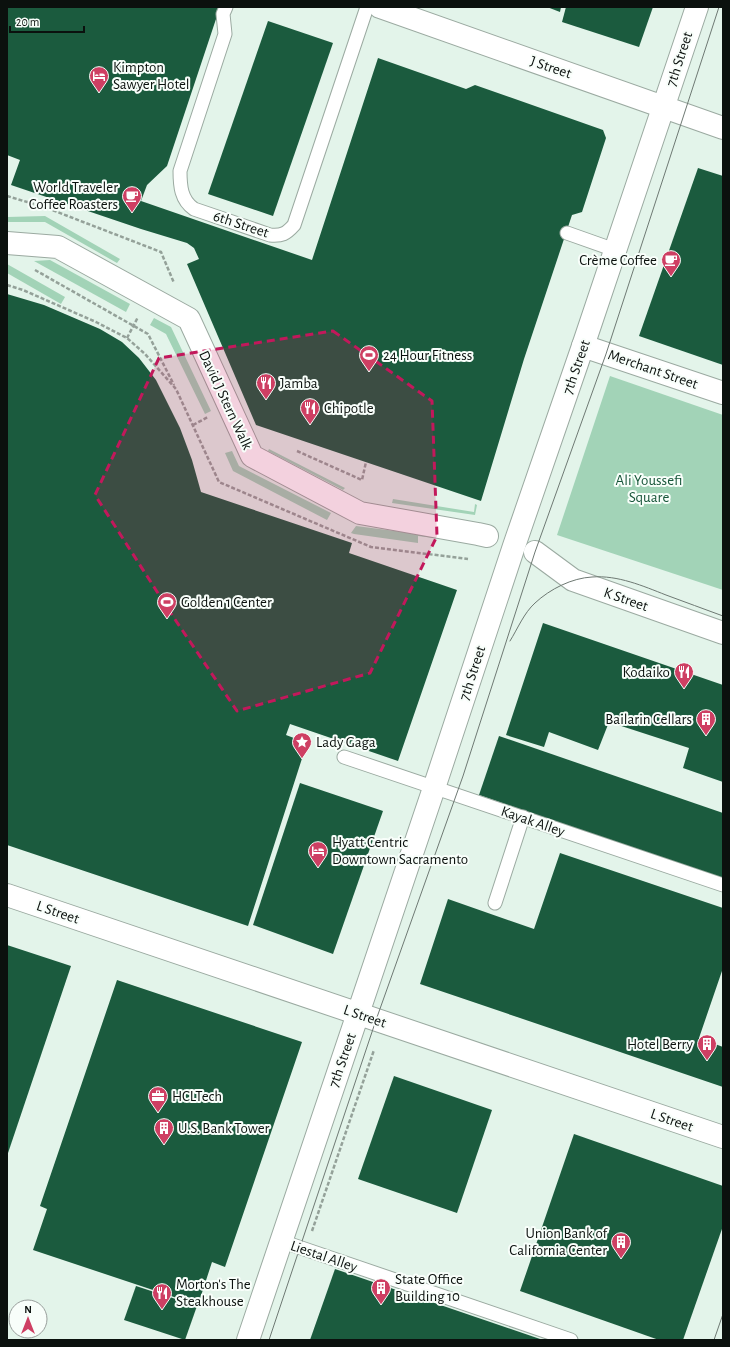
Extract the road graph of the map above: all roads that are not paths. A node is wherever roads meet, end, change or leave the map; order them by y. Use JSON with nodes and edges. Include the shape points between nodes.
{"nodes":[{"id":1,"x":226,"y":7,"type":"edge"},
{"id":2,"x":367,"y":7,"type":"edge"},
{"id":3,"x":380,"y":7,"type":"edge"},
{"id":4,"x":697,"y":7,"type":"edge"},
{"id":5,"x":408,"y":12,"type":"edge"},
{"id":6,"x":213,"y":30,"type":"dead end"},
{"id":7,"x":225,"y":34,"type":"junction"},
{"id":8,"x":664,"y":107,"type":"junction"},
{"id":9,"x":723,"y":128,"type":"edge"},
{"id":10,"x":567,"y":232,"type":"dead end"},
{"id":11,"x":7,"y":243,"type":"edge"},
{"id":12,"x":615,"y":250,"type":"junction"},
{"id":13,"x":583,"y":346,"type":"junction"},
{"id":14,"x":723,"y":393,"type":"edge"},
{"id":15,"x":487,"y":536,"type":"dead end"},
{"id":16,"x":535,"y":552,"type":"dead end"},
{"id":17,"x":723,"y":633,"type":"edge"},
{"id":18,"x":344,"y":757,"type":"dead end"},
{"id":19,"x":434,"y":788,"type":"junction"},
{"id":20,"x":523,"y":817,"type":"junction"},
{"id":21,"x":723,"y":885,"type":"edge"},
{"id":22,"x":7,"y":895,"type":"edge"},
{"id":23,"x":495,"y":903,"type":"dead end"},
{"id":24,"x":358,"y":1014,"type":"junction"},
{"id":25,"x":723,"y":1137,"type":"edge"},
{"id":26,"x":282,"y":1241,"type":"junction"},
{"id":27,"x":248,"y":1340,"type":"edge"},
{"id":28,"x":572,"y":1340,"type":"edge"}],
"edges":[{"from":1,"to":7,"type":"lane","name":"6th Street","via":[[223,14]]},
{"from":2,"to":7,"type":"lane","name":"6th Street","via":[[294,225],[280,235],[270,235],[194,209],[183,194],[180,171]]},
{"from":3,"to":5,"type":"street","name":"J Street"},
{"from":4,"to":8,"type":"street","name":"7th Street"},
{"from":5,"to":8,"type":"street","name":"J Street"},
{"from":6,"to":7,"type":"lane"},
{"from":8,"to":9,"type":"street","name":"J Street"},
{"from":8,"to":12,"type":"street","name":"7th Street"},
{"from":10,"to":12,"type":"lane"},
{"from":11,"to":15,"type":"street","name":"David J Stern Walk","via":[[58,247],[188,319],[252,456],[360,513]]},
{"from":12,"to":13,"type":"street","name":"7th Street"},
{"from":13,"to":14,"type":"street","name":"Merchant Street"},
{"from":13,"to":19,"type":"street","name":"7th Street"},
{"from":16,"to":17,"type":"street","name":"K Street","via":[[572,580]]},
{"from":18,"to":19,"type":"lane","name":"Kayak Alley"},
{"from":19,"to":20,"type":"lane","name":"Kayak Alley"},
{"from":19,"to":24,"type":"street","name":"7th Street"},
{"from":20,"to":21,"type":"lane","name":"Kayak Alley"},
{"from":20,"to":23,"type":"lane"},
{"from":22,"to":24,"type":"street","name":"L Street"},
{"from":24,"to":25,"type":"street","name":"L Street"},
{"from":24,"to":26,"type":"street","name":"7th Street"},
{"from":26,"to":27,"type":"street","name":"7th Street"},
{"from":26,"to":28,"type":"lane","name":"Liestal Alley"}]}
